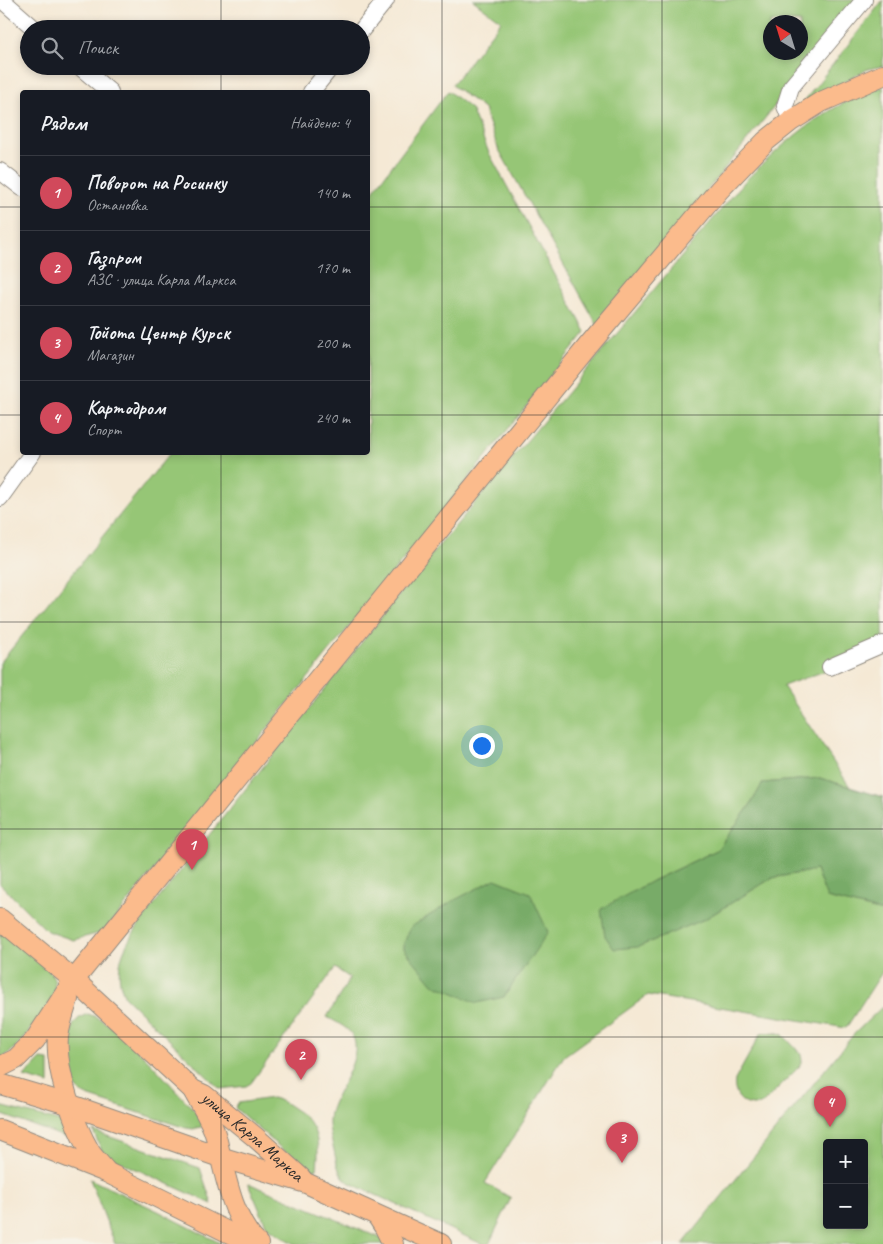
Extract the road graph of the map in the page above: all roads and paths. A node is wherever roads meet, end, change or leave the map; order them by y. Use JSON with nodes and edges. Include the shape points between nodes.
{"nodes":[{"id":1,"x":2,"y":0,"type":"edge"},
{"id":2,"x":386,"y":0,"type":"edge"},
{"id":3,"x":864,"y":0,"type":"edge"},
{"id":4,"x":25,"y":20,"type":"edge"},
{"id":5,"x":370,"y":20,"type":"edge"},
{"id":6,"x":90,"y":75,"type":"edge"},
{"id":7,"x":325,"y":75,"type":"edge"},
{"id":8,"x":883,"y":75,"type":"edge"},
{"id":9,"x":108,"y":90,"type":"edge"},
{"id":10,"x":313,"y":90,"type":"edge"},
{"id":11,"x":791,"y":120,"type":"junction"},
{"id":12,"x":0,"y":171,"type":"edge"},
{"id":13,"x":20,"y":186,"type":"edge"},
{"id":14,"x":31,"y":455,"type":"edge"},
{"id":15,"x":0,"y":498,"type":"edge"},
{"id":16,"x":883,"y":644,"type":"edge"},
{"id":17,"x":830,"y":667,"type":"dead end"},
{"id":18,"x":0,"y":919,"type":"edge"},
{"id":19,"x":74,"y":980,"type":"junction"},
{"id":20,"x":0,"y":1067,"type":"edge"},
{"id":21,"x":0,"y":1084,"type":"edge"},
{"id":22,"x":193,"y":1090,"type":"junction"},
{"id":23,"x":71,"y":1105,"type":"junction"},
{"id":24,"x":0,"y":1130,"type":"edge"},
{"id":25,"x":220,"y":1157,"type":"junction"},
{"id":26,"x":106,"y":1172,"type":"junction"},
{"id":27,"x":306,"y":1183,"type":"junction"},
{"id":28,"x":378,"y":1217,"type":"junction"},
{"id":29,"x":252,"y":1244,"type":"edge"},
{"id":30,"x":258,"y":1244,"type":"edge"},
{"id":31,"x":392,"y":1244,"type":"edge"},
{"id":32,"x":441,"y":1244,"type":"edge"}],
"edges":[{"from":1,"to":4,"type":"street"},
{"from":2,"to":5,"type":"street"},
{"from":3,"to":11,"type":"street","via":[[791,88],[785,106]]},
{"from":6,"to":9,"type":"street"},
{"from":7,"to":10,"type":"street"},
{"from":8,"to":11,"type":"main road","via":[[821,102]]},
{"from":11,"to":19,"type":"main road","via":[[719,190],[588,346]]},
{"from":12,"to":13,"type":"street"},
{"from":14,"to":15,"type":"street"},
{"from":16,"to":17,"type":"street"},
{"from":18,"to":19,"type":"main road","name":"улица Карла Маркса"},
{"from":19,"to":20,"type":"main road","via":[[35,1040],[16,1059]]},
{"from":19,"to":22,"type":"main road","name":"улица Карла Маркса"},
{"from":19,"to":23,"type":"main road","via":[[58,1037],[62,1081]]},
{"from":21,"to":23,"type":"main road","name":"улица Карла Маркса"},
{"from":22,"to":25,"type":"main road","via":[[211,1123]]},
{"from":22,"to":27,"type":"main road","name":"улица Карла Маркса","via":[[232,1118]]},
{"from":23,"to":25,"type":"main road","name":"улица Карла Маркса"},
{"from":23,"to":26,"type":"main road","via":[[82,1136]]},
{"from":24,"to":26,"type":"main road"},
{"from":25,"to":27,"type":"main road","name":"улица Карла Маркса"},
{"from":25,"to":30,"type":"main road","via":[[244,1227]]},
{"from":26,"to":29,"type":"main road"},
{"from":27,"to":28,"type":"main road"},
{"from":28,"to":31,"type":"main road"},
{"from":28,"to":32,"type":"main road"}]}
